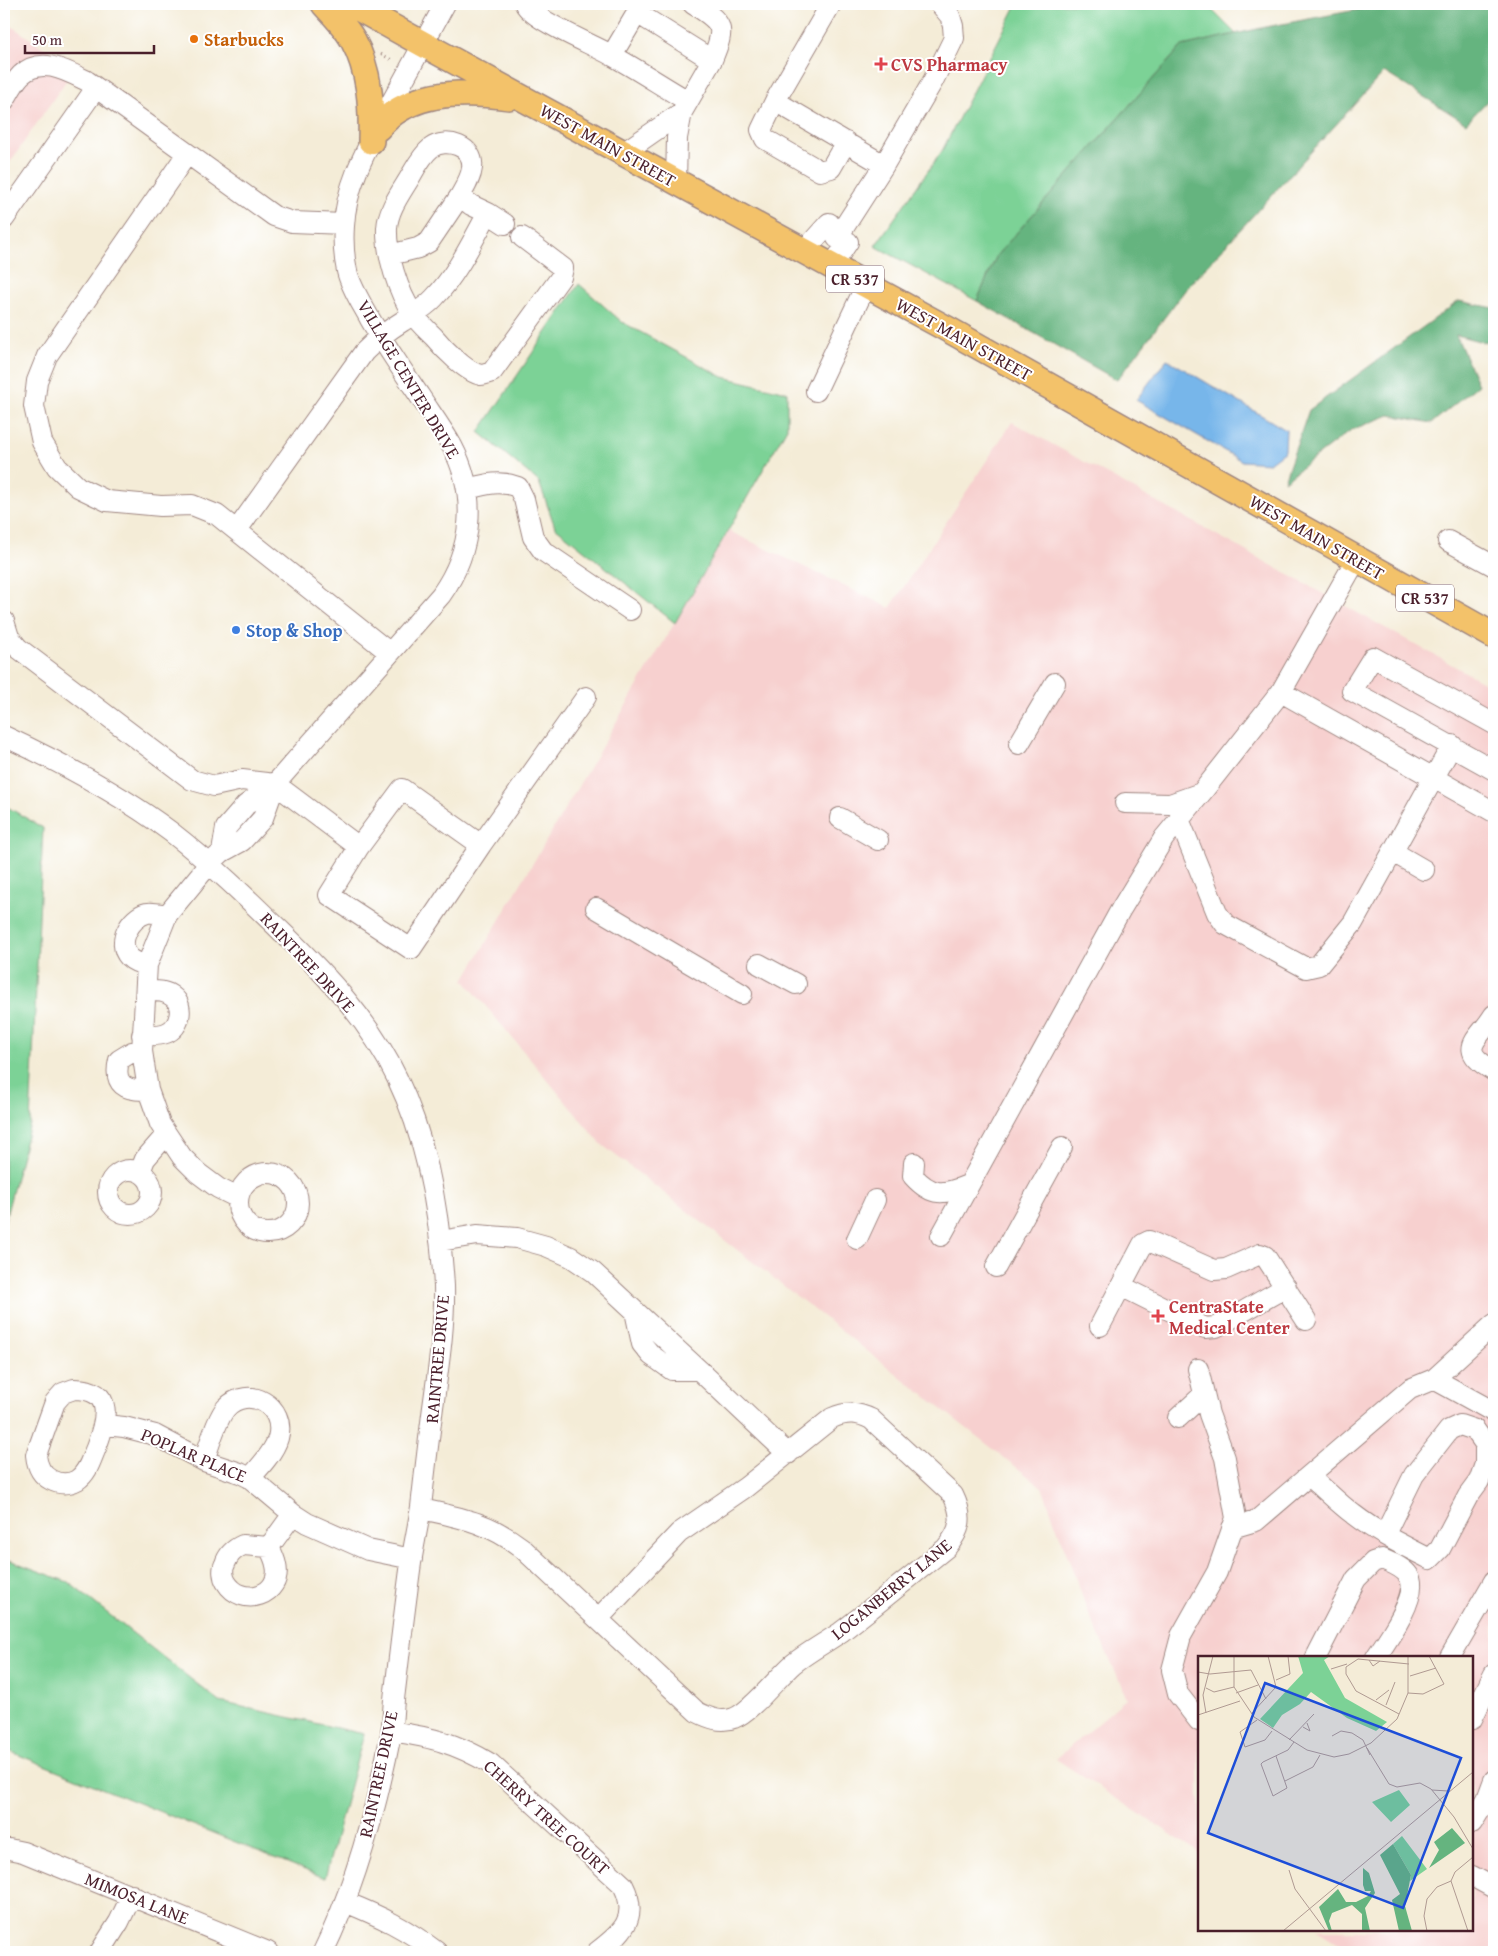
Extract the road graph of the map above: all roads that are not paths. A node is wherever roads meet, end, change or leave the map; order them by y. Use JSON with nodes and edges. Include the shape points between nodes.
{"nodes":[{"id":1,"x":324,"y":4,"type":"edge"},
{"id":2,"x":351,"y":4,"type":"edge"},
{"id":3,"x":445,"y":4,"type":"edge"},
{"id":4,"x":525,"y":4,"type":"edge"},
{"id":5,"x":693,"y":4,"type":"edge"},
{"id":6,"x":830,"y":4,"type":"edge"},
{"id":7,"x":940,"y":4,"type":"edge"},
{"id":8,"x":423,"y":44,"type":"junction"},
{"id":9,"x":612,"y":55,"type":"junction"},
{"id":10,"x":712,"y":60,"type":"junction"},
{"id":11,"x":96,"y":88,"type":"junction"},
{"id":12,"x":524,"y":100,"type":"junction"},
{"id":13,"x":4,"y":101,"type":"edge"},
{"id":14,"x":775,"y":102,"type":"junction"},
{"id":15,"x":685,"y":106,"type":"junction"},
{"id":16,"x":374,"y":135,"type":"junction"},
{"id":17,"x":846,"y":142,"type":"junction"},
{"id":18,"x":623,"y":153,"type":"junction"},
{"id":19,"x":187,"y":154,"type":"junction"},
{"id":20,"x":884,"y":165,"type":"junction"},
{"id":21,"x":676,"y":182,"type":"junction"},
{"id":22,"x":460,"y":196,"type":"junction"},
{"id":23,"x":488,"y":213,"type":"junction"},
{"id":24,"x":4,"y":219,"type":"edge"},
{"id":25,"x":344,"y":224,"type":"junction"},
{"id":26,"x":505,"y":224,"type":"dead end"},
{"id":27,"x":522,"y":237,"type":"dead end"},
{"id":28,"x":837,"y":238,"type":"junction"},
{"id":29,"x":804,"y":251,"type":"junction"},
{"id":30,"x":390,"y":255,"type":"junction"},
{"id":31,"x":832,"y":266,"type":"junction"},
{"id":32,"x":866,"y":285,"type":"junction"},
{"id":33,"x":413,"y":314,"type":"junction"},
{"id":34,"x":380,"y":336,"type":"junction"},
{"id":35,"x":816,"y":391,"type":"dead end"},
{"id":36,"x":467,"y":489,"type":"junction"},
{"id":37,"x":237,"y":530,"type":"junction"},
{"id":38,"x":1448,"y":541,"type":"dead end"},
{"id":39,"x":1356,"y":560,"type":"junction"},
{"id":40,"x":1494,"y":566,"type":"edge"},
{"id":41,"x":630,"y":610,"type":"dead end"},
{"id":42,"x":4,"y":621,"type":"edge"},
{"id":43,"x":1494,"y":636,"type":"edge"},
{"id":44,"x":390,"y":653,"type":"junction"},
{"id":45,"x":1055,"y":683,"type":"dead end"},
{"id":46,"x":1281,"y":692,"type":"junction"},
{"id":47,"x":586,"y":697,"type":"dead end"},
{"id":48,"x":1494,"y":724,"type":"edge"},
{"id":49,"x":4,"y":736,"type":"edge"},
{"id":50,"x":1019,"y":744,"type":"dead end"},
{"id":51,"x":1452,"y":745,"type":"junction"},
{"id":52,"x":1494,"y":770,"type":"edge"},
{"id":53,"x":1434,"y":777,"type":"junction"},
{"id":54,"x":275,"y":784,"type":"junction"},
{"id":55,"x":1203,"y":792,"type":"junction"},
{"id":56,"x":1125,"y":803,"type":"dead end"},
{"id":57,"x":1494,"y":812,"type":"edge"},
{"id":58,"x":840,"y":818,"type":"dead end"},
{"id":59,"x":1179,"y":819,"type":"junction"},
{"id":60,"x":878,"y":840,"type":"dead end"},
{"id":61,"x":481,"y":845,"type":"junction"},
{"id":62,"x":359,"y":847,"type":"junction"},
{"id":63,"x":1393,"y":852,"type":"junction"},
{"id":64,"x":216,"y":858,"type":"junction"},
{"id":65,"x":1424,"y":870,"type":"dead end"},
{"id":66,"x":596,"y":908,"type":"dead end"},
{"id":67,"x":167,"y":914,"type":"junction"},
{"id":68,"x":759,"y":964,"type":"dead end"},
{"id":69,"x":148,"y":965,"type":"junction"},
{"id":70,"x":796,"y":984,"type":"dead end"},
{"id":71,"x":146,"y":991,"type":"junction"},
{"id":72,"x":742,"y":994,"type":"dead end"},
{"id":73,"x":1490,"y":1025,"type":"edge"},
{"id":74,"x":142,"y":1043,"type":"junction"},
{"id":75,"x":1494,"y":1071,"type":"edge"},
{"id":76,"x":148,"y":1090,"type":"junction"},
{"id":77,"x":166,"y":1135,"type":"junction"},
{"id":78,"x":1062,"y":1147,"type":"dead end"},
{"id":79,"x":914,"y":1163,"type":"dead end"},
{"id":80,"x":140,"y":1172,"type":"dead end"},
{"id":81,"x":968,"y":1185,"type":"junction"},
{"id":82,"x":238,"y":1198,"type":"dead end"},
{"id":83,"x":875,"y":1200,"type":"dead end"},
{"id":84,"x":941,"y":1236,"type":"dead end"},
{"id":85,"x":857,"y":1239,"type":"dead end"},
{"id":86,"x":440,"y":1241,"type":"junction"},
{"id":87,"x":996,"y":1267,"type":"dead end"},
{"id":88,"x":1121,"y":1286,"type":"junction"},
{"id":89,"x":1286,"y":1287,"type":"junction"},
{"id":90,"x":1306,"y":1320,"type":"dead end"},
{"id":91,"x":1494,"y":1324,"type":"edge"},
{"id":92,"x":1100,"y":1326,"type":"dead end"},
{"id":93,"x":1198,"y":1369,"type":"dead end"},
{"id":94,"x":1434,"y":1379,"type":"junction"},
{"id":95,"x":1204,"y":1394,"type":"junction"},
{"id":96,"x":1494,"y":1412,"type":"edge"},
{"id":97,"x":1178,"y":1418,"type":"dead end"},
{"id":98,"x":105,"y":1425,"type":"junction"},
{"id":99,"x":788,"y":1454,"type":"junction"},
{"id":100,"x":204,"y":1461,"type":"junction"},
{"id":101,"x":1309,"y":1476,"type":"junction"},
{"id":102,"x":250,"y":1478,"type":"junction"},
{"id":103,"x":420,"y":1510,"type":"junction"},
{"id":104,"x":293,"y":1514,"type":"junction"},
{"id":105,"x":1232,"y":1528,"type":"junction"},
{"id":106,"x":1385,"y":1534,"type":"junction"},
{"id":107,"x":269,"y":1547,"type":"dead end"},
{"id":108,"x":412,"y":1559,"type":"junction"},
{"id":109,"x":1494,"y":1580,"type":"edge"},
{"id":110,"x":598,"y":1619,"type":"junction"},
{"id":111,"x":1317,"y":1656,"type":"edge"},
{"id":112,"x":1377,"y":1656,"type":"edge"},
{"id":113,"x":1451,"y":1656,"type":"edge"},
{"id":114,"x":1494,"y":1674,"type":"edge"},
{"id":115,"x":1473,"y":1717,"type":"edge"},
{"id":116,"x":1198,"y":1721,"type":"edge"},
{"id":117,"x":391,"y":1731,"type":"junction"},
{"id":118,"x":1494,"y":1780,"type":"edge"},
{"id":119,"x":1473,"y":1821,"type":"edge"},
{"id":120,"x":4,"y":1848,"type":"edge"},
{"id":121,"x":1473,"y":1877,"type":"edge"},
{"id":122,"x":1494,"y":1888,"type":"edge"},
{"id":123,"x":132,"y":1895,"type":"junction"},
{"id":124,"x":345,"y":1902,"type":"junction"},
{"id":125,"x":100,"y":1952,"type":"edge"},
{"id":126,"x":268,"y":1952,"type":"edge"},
{"id":127,"x":323,"y":1952,"type":"edge"},
{"id":128,"x":437,"y":1952,"type":"edge"},
{"id":129,"x":597,"y":1952,"type":"edge"}],
"edges":[{"from":1,"to":16,"type":"main road","via":[[353,40],[361,59],[368,85]]},
{"from":2,"to":8,"type":"main road","name":"WEST MAIN STREET","number":"CR 537"},
{"from":3,"to":8,"type":"street","name":"VILLAGE CENTER DRIVE"},
{"from":4,"to":9,"type":"street","via":[[528,10],[541,18]]},
{"from":5,"to":10,"type":"street","via":[[719,24],[720,42]]},
{"from":6,"to":14,"type":"street"},
{"from":7,"to":20,"type":"street","via":[[950,16],[954,38]]},
{"from":8,"to":12,"type":"main road","name":"WEST MAIN STREET","number":"CR 537"},
{"from":8,"to":16,"type":"street","name":"VILLAGE CENTER DRIVE"},
{"from":9,"to":10,"type":"street","via":[[637,13]]},
{"from":9,"to":15,"type":"street"},
{"from":10,"to":15,"type":"street"},
{"from":11,"to":13,"type":"street","via":[[58,67],[43,66],[21,75]]},
{"from":11,"to":19,"type":"street"},
{"from":11,"to":24,"type":"street"},
{"from":12,"to":16,"type":"main road","via":[[479,93],[428,99],[394,113]]},
{"from":12,"to":18,"type":"main road","name":"WEST MAIN STREET","number":"CR 537"},
{"from":14,"to":17,"type":"street"},
{"from":14,"to":17,"type":"street","via":[[761,130],[765,139],[820,171],[831,168]]},
{"from":15,"to":18,"type":"street"},
{"from":15,"to":21,"type":"street","via":[[677,138]]},
{"from":16,"to":25,"type":"street","name":"VILLAGE CENTER DRIVE","via":[[354,181]]},
{"from":17,"to":20,"type":"street"},
{"from":18,"to":21,"type":"main road","name":"WEST MAIN STREET","number":"CR 537"},
{"from":19,"to":25,"type":"street","via":[[274,216],[292,222]]},
{"from":19,"to":37,"type":"street","via":[[47,356],[37,381],[34,406],[42,442],[57,467],[78,487],[107,501],[192,505],[218,515]]},
{"from":20,"to":28,"type":"street"},
{"from":21,"to":29,"type":"main road","name":"WEST MAIN STREET","number":"CR 537"},
{"from":22,"to":23,"type":"street"},
{"from":22,"to":30,"type":"street","via":[[429,242]]},
{"from":22,"to":30,"type":"street","via":[[473,166],[466,149],[445,143],[432,148],[394,204],[387,227]]},
{"from":23,"to":26,"type":"street"},
{"from":23,"to":33,"type":"street","via":[[455,272],[434,298]]},
{"from":25,"to":34,"type":"street","name":"VILLAGE CENTER DRIVE","via":[[347,272]]},
{"from":27,"to":33,"type":"street","via":[[563,268],[561,277],[492,372],[482,375],[472,371],[446,350]]},
{"from":28,"to":29,"type":"street","via":[[829,223]]},
{"from":28,"to":31,"type":"street","via":[[848,242]]},
{"from":29,"to":31,"type":"main road","name":"WEST MAIN STREET","number":"CR 537"},
{"from":30,"to":33,"type":"street","via":[[399,285]]},
{"from":31,"to":32,"type":"main road","name":"WEST MAIN STREET","number":"CR 537"},
{"from":32,"to":35,"type":"street"},
{"from":32,"to":39,"type":"main road","name":"WEST MAIN STREET","number":"CR 537"},
{"from":33,"to":34,"type":"street"},
{"from":34,"to":36,"type":"street","name":"VILLAGE CENTER DRIVE","via":[[452,446]]},
{"from":34,"to":37,"type":"street","via":[[364,352]]},
{"from":36,"to":41,"type":"street","via":[[506,482],[518,487],[533,537],[543,551]]},
{"from":36,"to":44,"type":"street","name":"VILLAGE CENTER DRIVE","via":[[467,540],[457,568],[441,595]]},
{"from":37,"to":44,"type":"street"},
{"from":38,"to":40,"type":"street"},
{"from":39,"to":43,"type":"main road","name":"WEST MAIN STREET","number":"CR 537"},
{"from":39,"to":46,"type":"street"},
{"from":42,"to":54,"type":"street","via":[[9,637],[18,648],[192,780],[214,786],[242,780]]},
{"from":44,"to":54,"type":"street","name":"VILLAGE CENTER DRIVE"},
{"from":45,"to":50,"type":"street"},
{"from":46,"to":53,"type":"street"},
{"from":46,"to":55,"type":"street"},
{"from":47,"to":61,"type":"street"},
{"from":48,"to":51,"type":"street","via":[[1373,657],[1352,691]]},
{"from":49,"to":64,"type":"street","name":"RAINTREE DRIVE","via":[[121,798],[171,833]]},
{"from":51,"to":52,"type":"street"},
{"from":51,"to":53,"type":"street"},
{"from":53,"to":57,"type":"street"},
{"from":53,"to":63,"type":"street"},
{"from":54,"to":62,"type":"street"},
{"from":54,"to":64,"type":"street","name":"VILLAGE CENTER DRIVE","via":[[263,818],[242,841]]},
{"from":55,"to":56,"type":"street","via":[[1170,804]]},
{"from":55,"to":59,"type":"street"},
{"from":58,"to":60,"type":"street"},
{"from":59,"to":63,"type":"street","via":[[1217,913],[1225,924],[1306,968],[1319,965],[1353,923]]},
{"from":59,"to":81,"type":"street","via":[[1121,909]]},
{"from":61,"to":62,"type":"street","via":[[402,789]]},
{"from":61,"to":62,"type":"street","via":[[411,949],[329,894]]},
{"from":63,"to":65,"type":"street"},
{"from":64,"to":67,"type":"street","name":"VILLAGE CENTER DRIVE"},
{"from":64,"to":86,"type":"street","name":"RAINTREE DRIVE","via":[[235,887],[312,961],[382,1048],[411,1110],[424,1150]]},
{"from":66,"to":72,"type":"street"},
{"from":67,"to":69,"type":"street","name":"VILLAGE CENTER DRIVE"},
{"from":67,"to":69,"type":"street","via":[[138,916],[125,934],[124,946],[129,957]]},
{"from":68,"to":70,"type":"street"},
{"from":69,"to":71,"type":"street","name":"VILLAGE CENTER DRIVE"},
{"from":71,"to":74,"type":"street","name":"VILLAGE CENTER DRIVE"},
{"from":71,"to":74,"type":"street","via":[[161,991],[172,996],[177,1001],[180,1014],[171,1030]]},
{"from":73,"to":75,"type":"street","via":[[1477,1036],[1473,1045],[1480,1064]]},
{"from":74,"to":76,"type":"street","name":"VILLAGE CENTER DRIVE"},
{"from":74,"to":76,"type":"street","via":[[119,1060],[117,1070],[126,1088]]},
{"from":76,"to":77,"type":"street","name":"VILLAGE CENTER DRIVE"},
{"from":77,"to":80,"type":"street","via":[[145,1159]]},
{"from":77,"to":82,"type":"street","name":"VILLAGE CENTER DRIVE","via":[[198,1173]]},
{"from":78,"to":87,"type":"street"},
{"from":79,"to":81,"type":"street","via":[[913,1176],[935,1193]]},
{"from":81,"to":84,"type":"street"},
{"from":83,"to":85,"type":"street"},
{"from":86,"to":99,"type":"street","via":[[488,1235],[517,1238],[571,1257],[593,1272],[635,1311],[642,1344],[651,1355],[672,1370],[699,1370]]},
{"from":86,"to":103,"type":"street","name":"RAINTREE DRIVE","via":[[443,1318]]},
{"from":88,"to":89,"type":"street","via":[[1205,1328],[1216,1327]]},
{"from":88,"to":89,"type":"street","via":[[1143,1244],[1149,1241],[1214,1270],[1226,1269],[1260,1254],[1268,1258]]},
{"from":88,"to":92,"type":"street"},
{"from":89,"to":90,"type":"street"},
{"from":91,"to":94,"type":"street"},
{"from":93,"to":95,"type":"street"},
{"from":94,"to":96,"type":"street"},
{"from":94,"to":101,"type":"street","via":[[1410,1390]]},
{"from":95,"to":97,"type":"street"},
{"from":95,"to":105,"type":"street","via":[[1225,1458],[1236,1518]]},
{"from":98,"to":98,"type":"street","via":[[86,1472],[78,1480],[58,1483],[41,1472],[37,1464],[38,1448],[55,1402],[63,1394],[83,1389],[99,1397],[106,1411]]},
{"from":98,"to":100,"type":"street","name":"POPLAR PLACE","via":[[155,1434]]},
{"from":99,"to":110,"type":"street","name":"LOGANBERRY LANE","via":[[679,1533]]},
{"from":99,"to":110,"type":"street","name":"LOGANBERRY LANE","via":[[832,1418],[852,1413],[863,1415],[885,1430],[953,1495],[960,1517],[955,1537],[946,1548],[840,1633],[794,1663],[746,1711],[733,1718],[719,1720],[697,1712]]},
{"from":100,"to":102,"type":"street","name":"POPLAR PLACE"},
{"from":100,"to":102,"type":"street","via":[[225,1410],[241,1398],[253,1397],[264,1401],[277,1414],[279,1437]]},
{"from":101,"to":105,"type":"street","via":[[1256,1522]]},
{"from":101,"to":106,"type":"street","via":[[1353,1514]]},
{"from":102,"to":104,"type":"street","name":"POPLAR PLACE"},
{"from":103,"to":108,"type":"street","name":"RAINTREE DRIVE"},
{"from":103,"to":110,"type":"street","name":"LOGANBERRY LANE","via":[[481,1523],[505,1535]]},
{"from":104,"to":107,"type":"street"},
{"from":104,"to":108,"type":"street","name":"POPLAR PLACE","via":[[368,1550]]},
{"from":105,"to":116,"type":"street","via":[[1217,1572],[1182,1636],[1172,1670],[1178,1694]]},
{"from":106,"to":106,"type":"street","via":[[1430,1559],[1440,1548],[1479,1481],[1485,1464],[1485,1444],[1475,1430],[1460,1424],[1449,1430],[1414,1475]]},
{"from":108,"to":117,"type":"street","name":"RAINTREE DRIVE"},
{"from":109,"to":113,"type":"street"},
{"from":111,"to":112,"type":"street","via":[[1356,1579],[1373,1562],[1382,1559],[1402,1568],[1412,1587],[1410,1598]]},
{"from":114,"to":115,"type":"street"},
{"from":117,"to":124,"type":"street","name":"RAINTREE DRIVE","via":[[370,1821]]},
{"from":117,"to":129,"type":"street","name":"CHERRY TREE COURT","via":[[451,1743],[491,1764],[623,1886],[630,1907],[628,1919],[623,1929]]},
{"from":118,"to":119,"type":"street"},
{"from":120,"to":123,"type":"street","name":"MIMOSA LANE","via":[[23,1852]]},
{"from":121,"to":122,"type":"street"},
{"from":123,"to":125,"type":"street"},
{"from":123,"to":126,"type":"street","name":"MIMOSA LANE"},
{"from":124,"to":127,"type":"street","name":"RAINTREE DRIVE"},
{"from":124,"to":128,"type":"street","via":[[395,1923]]}]}
